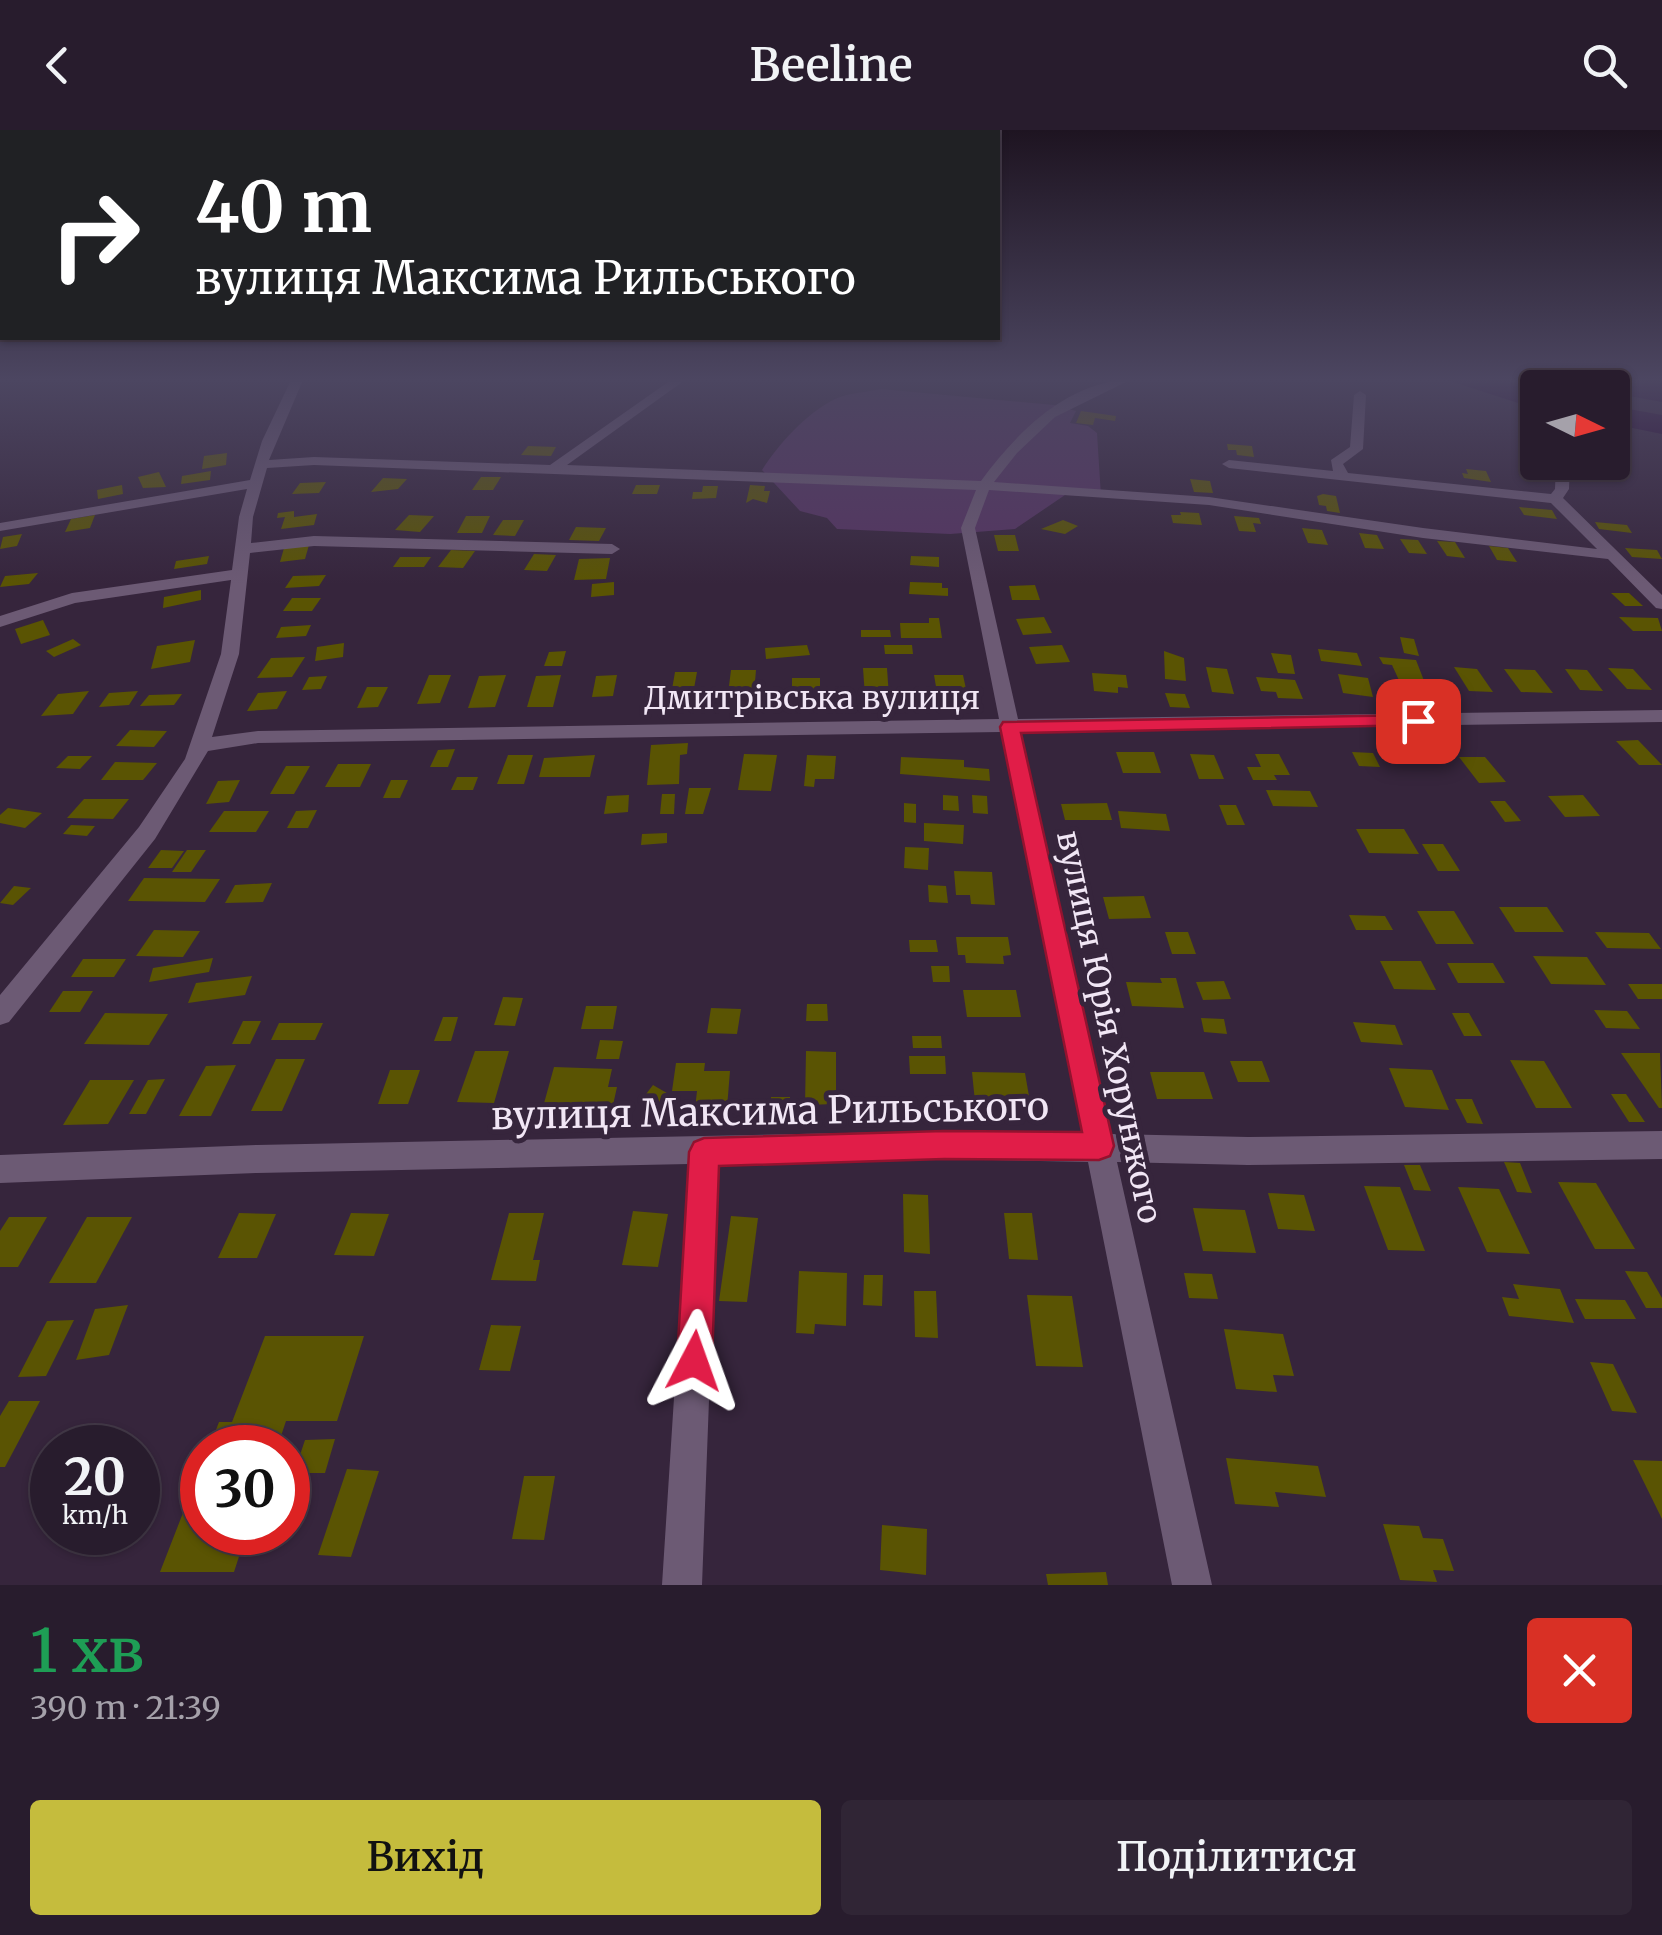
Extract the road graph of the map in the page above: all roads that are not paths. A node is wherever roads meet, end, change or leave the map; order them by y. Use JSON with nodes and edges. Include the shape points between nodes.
{"nodes":[{"id":1,"x":269,"y":448,"type":"edge"},
{"id":2,"x":582,"y":448,"type":"edge"},
{"id":3,"x":1019,"y":448,"type":"edge"},
{"id":4,"x":1356,"y":448,"type":"edge"},
{"id":5,"x":1229,"y":464,"type":"dead end"},
{"id":6,"x":551,"y":470,"type":"junction"},
{"id":7,"x":258,"y":473,"type":"junction"},
{"id":8,"x":1341,"y":473,"type":"junction"},
{"id":9,"x":1562,"y":480,"type":"edge"},
{"id":10,"x":984,"y":486,"type":"junction"},
{"id":11,"x":1555,"y":499,"type":"junction"},
{"id":12,"x":0,"y":527,"type":"edge"},
{"id":13,"x":242,"y":548,"type":"junction"},
{"id":14,"x":612,"y":549,"type":"dead end"},
{"id":15,"x":1610,"y":554,"type":"junction"},
{"id":16,"x":240,"y":574,"type":"junction"},
{"id":17,"x":1662,"y":604,"type":"edge"},
{"id":18,"x":0,"y":622,"type":"edge"},
{"id":19,"x":1662,"y":716,"type":"edge"},
{"id":20,"x":1010,"y":727,"type":"junction"},
{"id":21,"x":202,"y":745,"type":"junction"},
{"id":22,"x":0,"y":1014,"type":"edge"},
{"id":23,"x":1662,"y":1145,"type":"edge"},
{"id":24,"x":1099,"y":1146,"type":"junction"},
{"id":25,"x":704,"y":1152,"type":"junction"},
{"id":26,"x":0,"y":1169,"type":"edge"},
{"id":27,"x":682,"y":1585,"type":"edge"},
{"id":28,"x":1192,"y":1585,"type":"edge"}],
"edges":[{"from":1,"to":7,"type":"street"},
{"from":2,"to":6,"type":"street"},
{"from":3,"to":10,"type":"street"},
{"from":4,"to":8,"type":"street","via":[[1336,463]]},
{"from":5,"to":8,"type":"street"},
{"from":6,"to":7,"type":"street","via":[[305,461]]},
{"from":6,"to":10,"type":"street"},
{"from":7,"to":12,"type":"street"},
{"from":7,"to":13,"type":"street"},
{"from":8,"to":11,"type":"street"},
{"from":9,"to":11,"type":"street"},
{"from":10,"to":15,"type":"street","via":[[1209,501]]},
{"from":10,"to":20,"type":"street","name":"вулиця Юрія Хорунжого","via":[[968,528]]},
{"from":11,"to":15,"type":"street"},
{"from":13,"to":14,"type":"street","via":[[314,541]]},
{"from":13,"to":16,"type":"street"},
{"from":15,"to":17,"type":"street"},
{"from":16,"to":18,"type":"street","via":[[63,600]]},
{"from":16,"to":21,"type":"street","via":[[230,654]]},
{"from":19,"to":20,"type":"street","name":"Дмитрівська вулиця"},
{"from":20,"to":21,"type":"street","name":"Дмитрівська вулиця","via":[[334,735]]},
{"from":20,"to":24,"type":"street","name":"вулиця Юрія Хорунжого"},
{"from":21,"to":22,"type":"street","via":[[147,833]]},
{"from":23,"to":24,"type":"street","name":"вулиця Максима Рильського","via":[[1248,1151]]},
{"from":24,"to":25,"type":"street","name":"вулиця Максима Рильського"},
{"from":24,"to":28,"type":"street","name":"вулиця Юрія Хорунжого"},
{"from":25,"to":26,"type":"street","name":"вулиця Максима Рильського"},
{"from":25,"to":27,"type":"street"}]}
